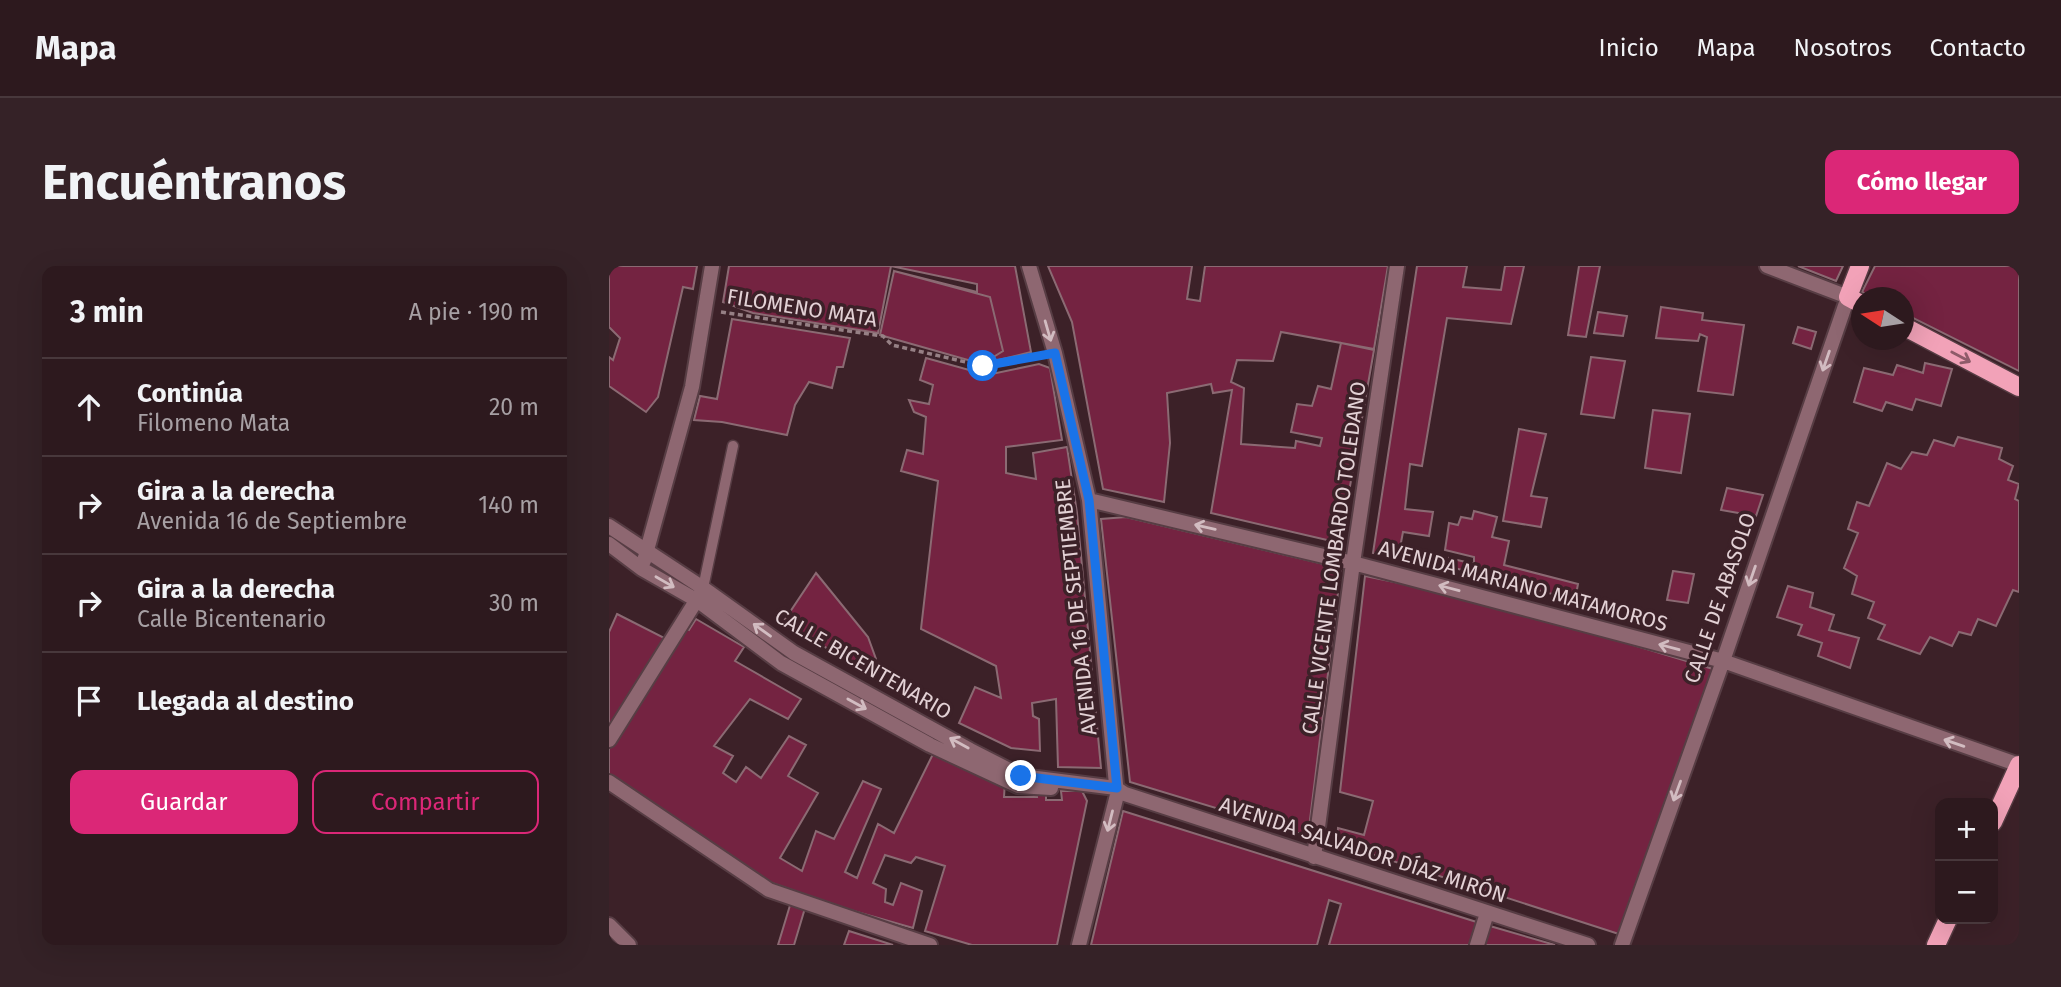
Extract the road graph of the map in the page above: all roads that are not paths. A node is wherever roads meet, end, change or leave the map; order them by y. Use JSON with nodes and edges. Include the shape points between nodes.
{"nodes":[{"id":1,"x":712,"y":266,"type":"edge"},
{"id":2,"x":1029,"y":266,"type":"edge"},
{"id":3,"x":1397,"y":266,"type":"edge"},
{"id":4,"x":1767,"y":266,"type":"edge"},
{"id":5,"x":1860,"y":266,"type":"edge"},
{"id":6,"x":1857,"y":287,"type":"edge"},
{"id":7,"x":1851,"y":298,"type":"edge"},
{"id":8,"x":1851,"y":311,"type":"edge"},
{"id":9,"x":1914,"y":332,"type":"edge"},
{"id":10,"x":2019,"y":387,"type":"edge"},
{"id":11,"x":733,"y":446,"type":"dead end"},
{"id":12,"x":1089,"y":500,"type":"junction"},
{"id":13,"x":609,"y":526,"type":"edge"},
{"id":14,"x":609,"y":544,"type":"edge"},
{"id":15,"x":647,"y":553,"type":"junction"},
{"id":16,"x":1353,"y":562,"type":"junction"},
{"id":17,"x":642,"y":569,"type":"junction"},
{"id":18,"x":701,"y":595,"type":"junction"},
{"id":19,"x":1723,"y":661,"type":"junction"},
{"id":20,"x":609,"y":740,"type":"edge"},
{"id":21,"x":2019,"y":765,"type":"edge"},
{"id":22,"x":609,"y":782,"type":"edge"},
{"id":23,"x":1120,"y":792,"type":"junction"},
{"id":24,"x":1998,"y":811,"type":"edge"},
{"id":25,"x":1314,"y":857,"type":"junction"},
{"id":26,"x":1487,"y":912,"type":"junction"},
{"id":27,"x":1946,"y":924,"type":"edge"},
{"id":28,"x":609,"y":925,"type":"edge"},
{"id":29,"x":629,"y":945,"type":"edge"},
{"id":30,"x":930,"y":945,"type":"edge"},
{"id":31,"x":1079,"y":945,"type":"edge"},
{"id":32,"x":1477,"y":945,"type":"edge"},
{"id":33,"x":1588,"y":945,"type":"edge"},
{"id":34,"x":1622,"y":945,"type":"edge"},
{"id":35,"x":1936,"y":945,"type":"edge"}],
"edges":[{"from":1,"to":15,"type":"street","via":[[692,387]]},
{"from":2,"to":12,"type":"street","name":"AVENIDA 16 DE SEPTIEMBRE","one_way":true,"via":[[1055,353]]},
{"from":3,"to":16,"type":"street","name":"CALLE VICENTE LOMBARDO TOLEDANO"},
{"from":4,"to":7,"type":"street"},
{"from":5,"to":6,"type":"main road","name":"CALLE DE ABASOLO"},
{"from":8,"to":19,"type":"street","name":"CALLE DE ABASOLO","one_way":true},
{"from":9,"to":10,"type":"main road","one_way":true},
{"from":11,"to":18,"type":"lane"},
{"from":16,"to":12,"type":"street","name":"AVENIDA MARIANO MATAMOROS","one_way":true},
{"from":12,"to":23,"type":"street","name":"AVENIDA 16 DE SEPTIEMBRE"},
{"from":13,"to":15,"type":"street","name":"CALLE BICENTENARIO"},
{"from":14,"to":17,"type":"street","name":"CALLE BICENTENARIO"},
{"from":15,"to":17,"type":"street"},
{"from":15,"to":18,"type":"street","name":"CALLE BICENTENARIO"},
{"from":19,"to":16,"type":"street","name":"AVENIDA MARIANO MATAMOROS","one_way":true},
{"from":16,"to":25,"type":"street","name":"CALLE VICENTE LOMBARDO TOLEDANO"},
{"from":17,"to":18,"type":"street","name":"CALLE BICENTENARIO","one_way":true},
{"from":18,"to":20,"type":"street"},
{"from":18,"to":23,"type":"street","name":"CALLE BICENTENARIO","via":[[793,653],[1021,776]]},
{"from":21,"to":19,"type":"street","name":"AVENIDA MARIANO MATAMOROS","one_way":true},
{"from":19,"to":34,"type":"street","name":"CALLE DE ABASOLO","one_way":true},
{"from":21,"to":24,"type":"main road"},
{"from":22,"to":30,"type":"street","via":[[769,890]]},
{"from":23,"to":25,"type":"street","name":"AVENIDA SALVADOR DÍAZ MIRÓN"},
{"from":23,"to":31,"type":"street","name":"AVENIDA 16 DE SEPTIEMBRE","one_way":true},
{"from":25,"to":26,"type":"street","name":"AVENIDA SALVADOR DÍAZ MIRÓN"},
{"from":26,"to":32,"type":"street"},
{"from":26,"to":33,"type":"street","name":"AVENIDA SALVADOR DÍAZ MIRÓN"},
{"from":27,"to":35,"type":"main road"},
{"from":28,"to":29,"type":"street"}]}
